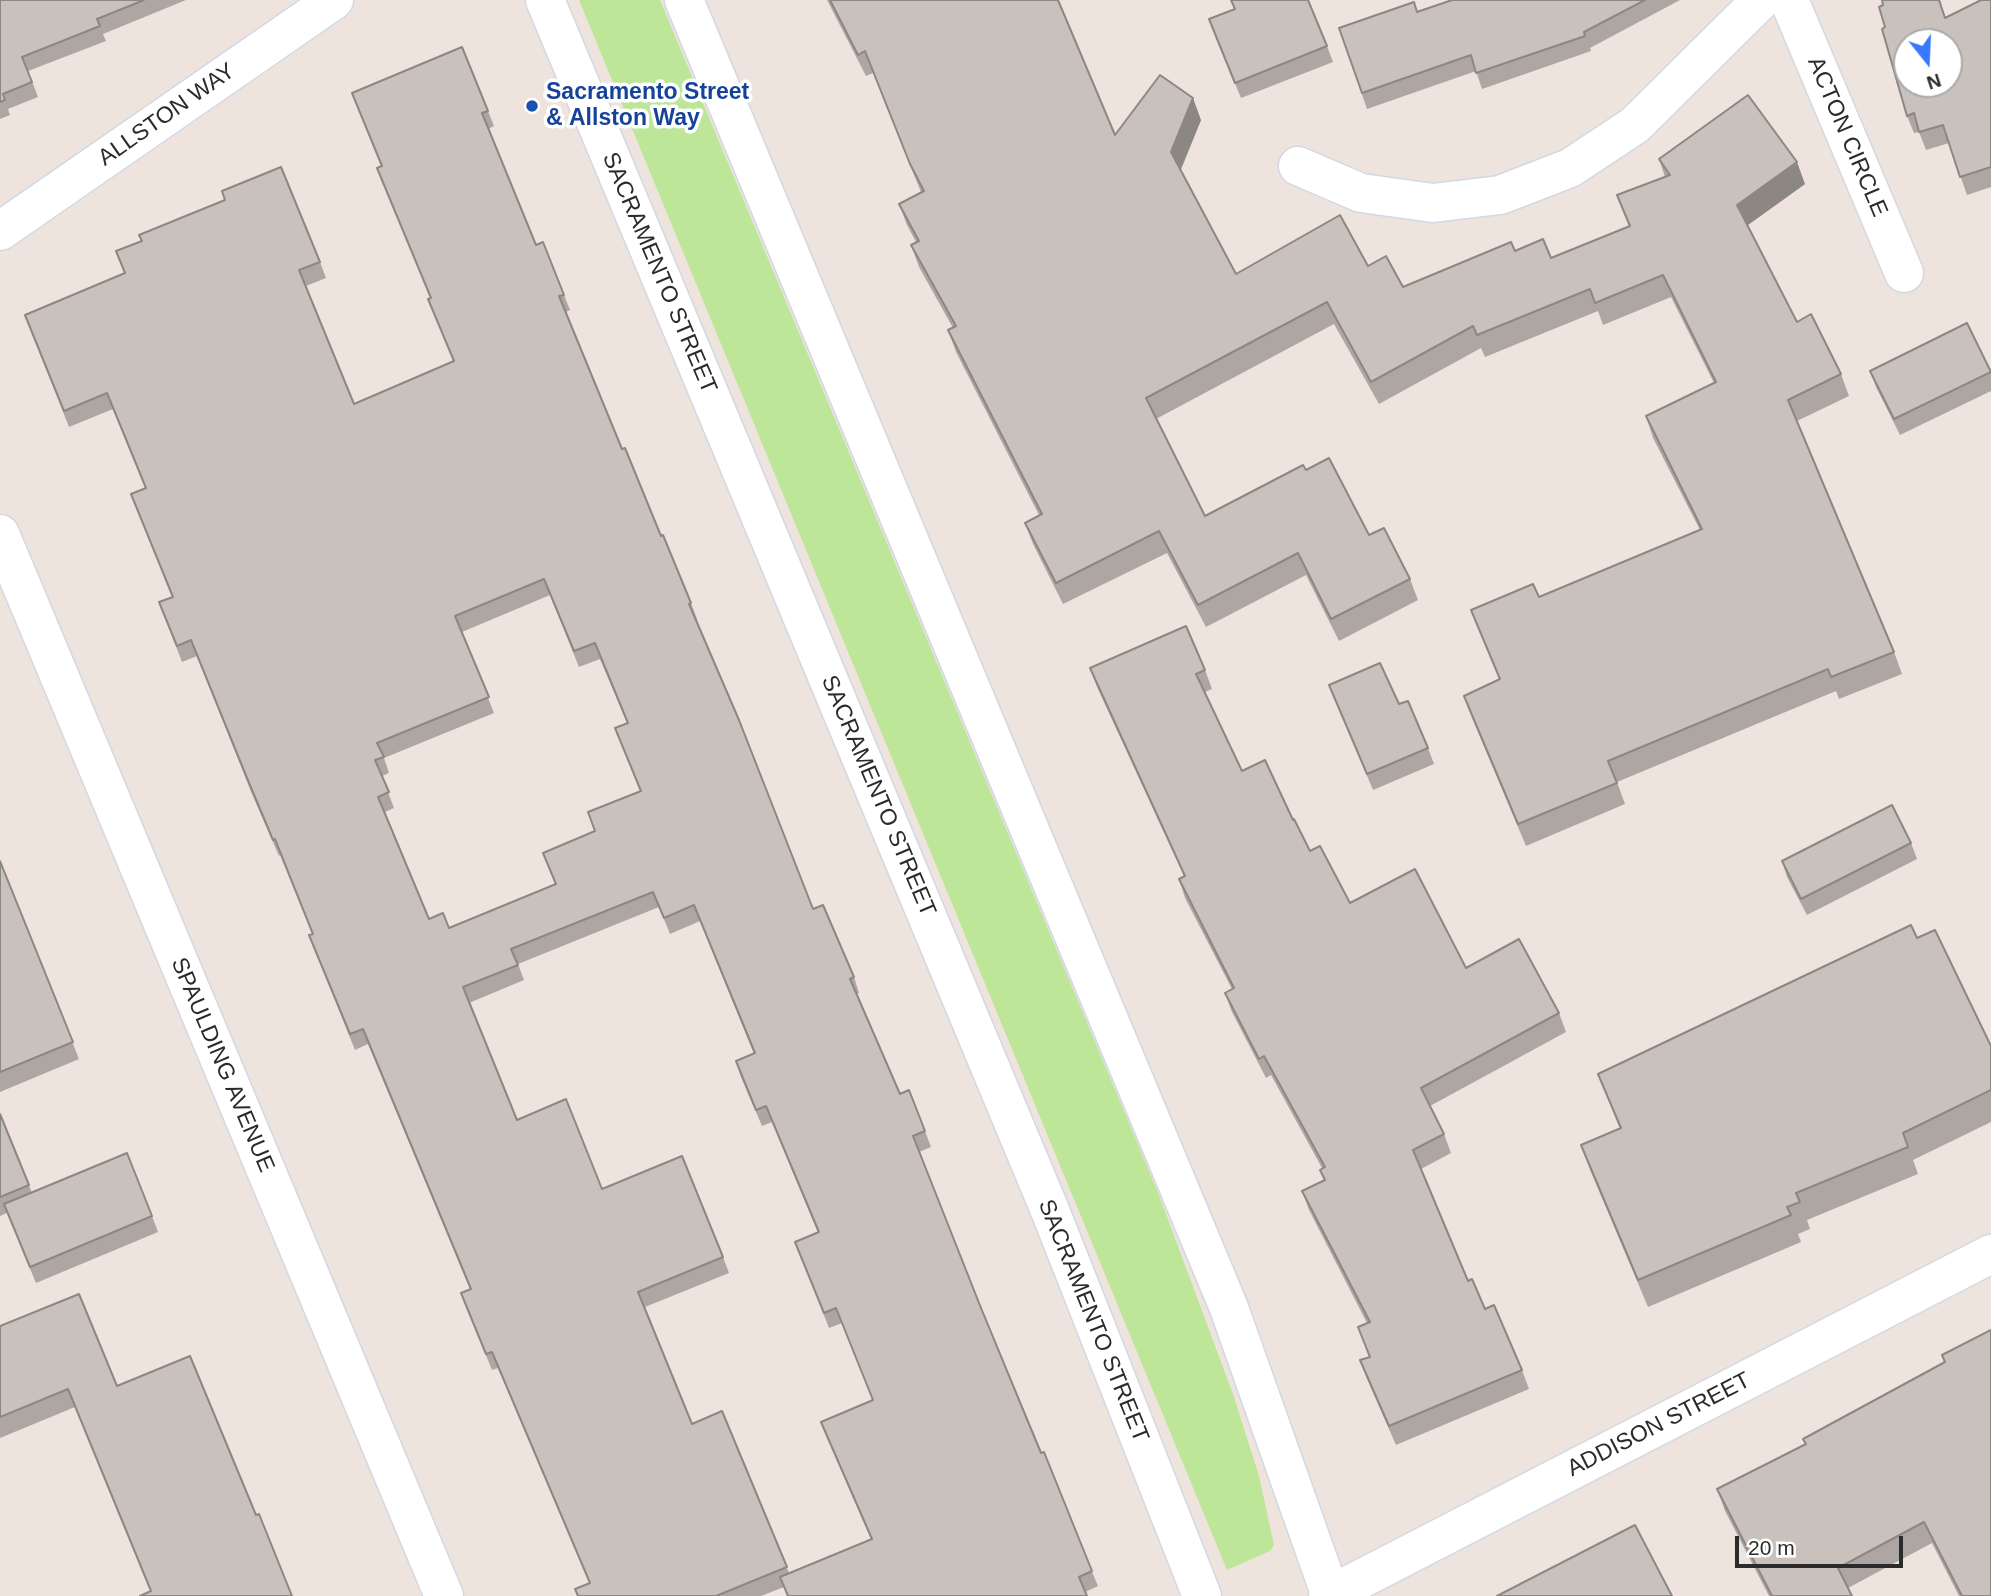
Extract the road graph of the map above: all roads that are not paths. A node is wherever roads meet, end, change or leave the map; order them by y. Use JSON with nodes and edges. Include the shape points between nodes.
{"nodes":[{"id":1,"x":334,"y":0,"type":"edge"},
{"id":2,"x":545,"y":0,"type":"edge"},
{"id":3,"x":684,"y":0,"type":"edge"},
{"id":4,"x":1761,"y":0,"type":"edge"},
{"id":5,"x":1789,"y":0,"type":"edge"},
{"id":6,"x":1298,"y":166,"type":"dead end"},
{"id":7,"x":0,"y":231,"type":"edge"},
{"id":8,"x":1904,"y":273,"type":"dead end"},
{"id":9,"x":0,"y":534,"type":"edge"},
{"id":10,"x":1991,"y":1254,"type":"edge"},
{"id":11,"x":1330,"y":1595,"type":"edge"},
{"id":12,"x":444,"y":1596,"type":"edge"},
{"id":13,"x":1202,"y":1596,"type":"edge"}],
"edges":[{"from":1,"to":7,"type":"street","name":"ALLSTON WAY"},
{"from":2,"to":13,"type":"street","name":"SACRAMENTO STREET","via":[[1051,1213]]},
{"from":3,"to":11,"type":"street","via":[[1229,1308]]},
{"from":4,"to":6,"type":"street","via":[[1635,125],[1570,168],[1500,195],[1433,203],[1361,193]]},
{"from":5,"to":8,"type":"street","name":"ACTON CIRCLE"},
{"from":9,"to":12,"type":"street","name":"SPAULDING AVENUE"},
{"from":10,"to":11,"type":"street","name":"ADDISON STREET"}]}
